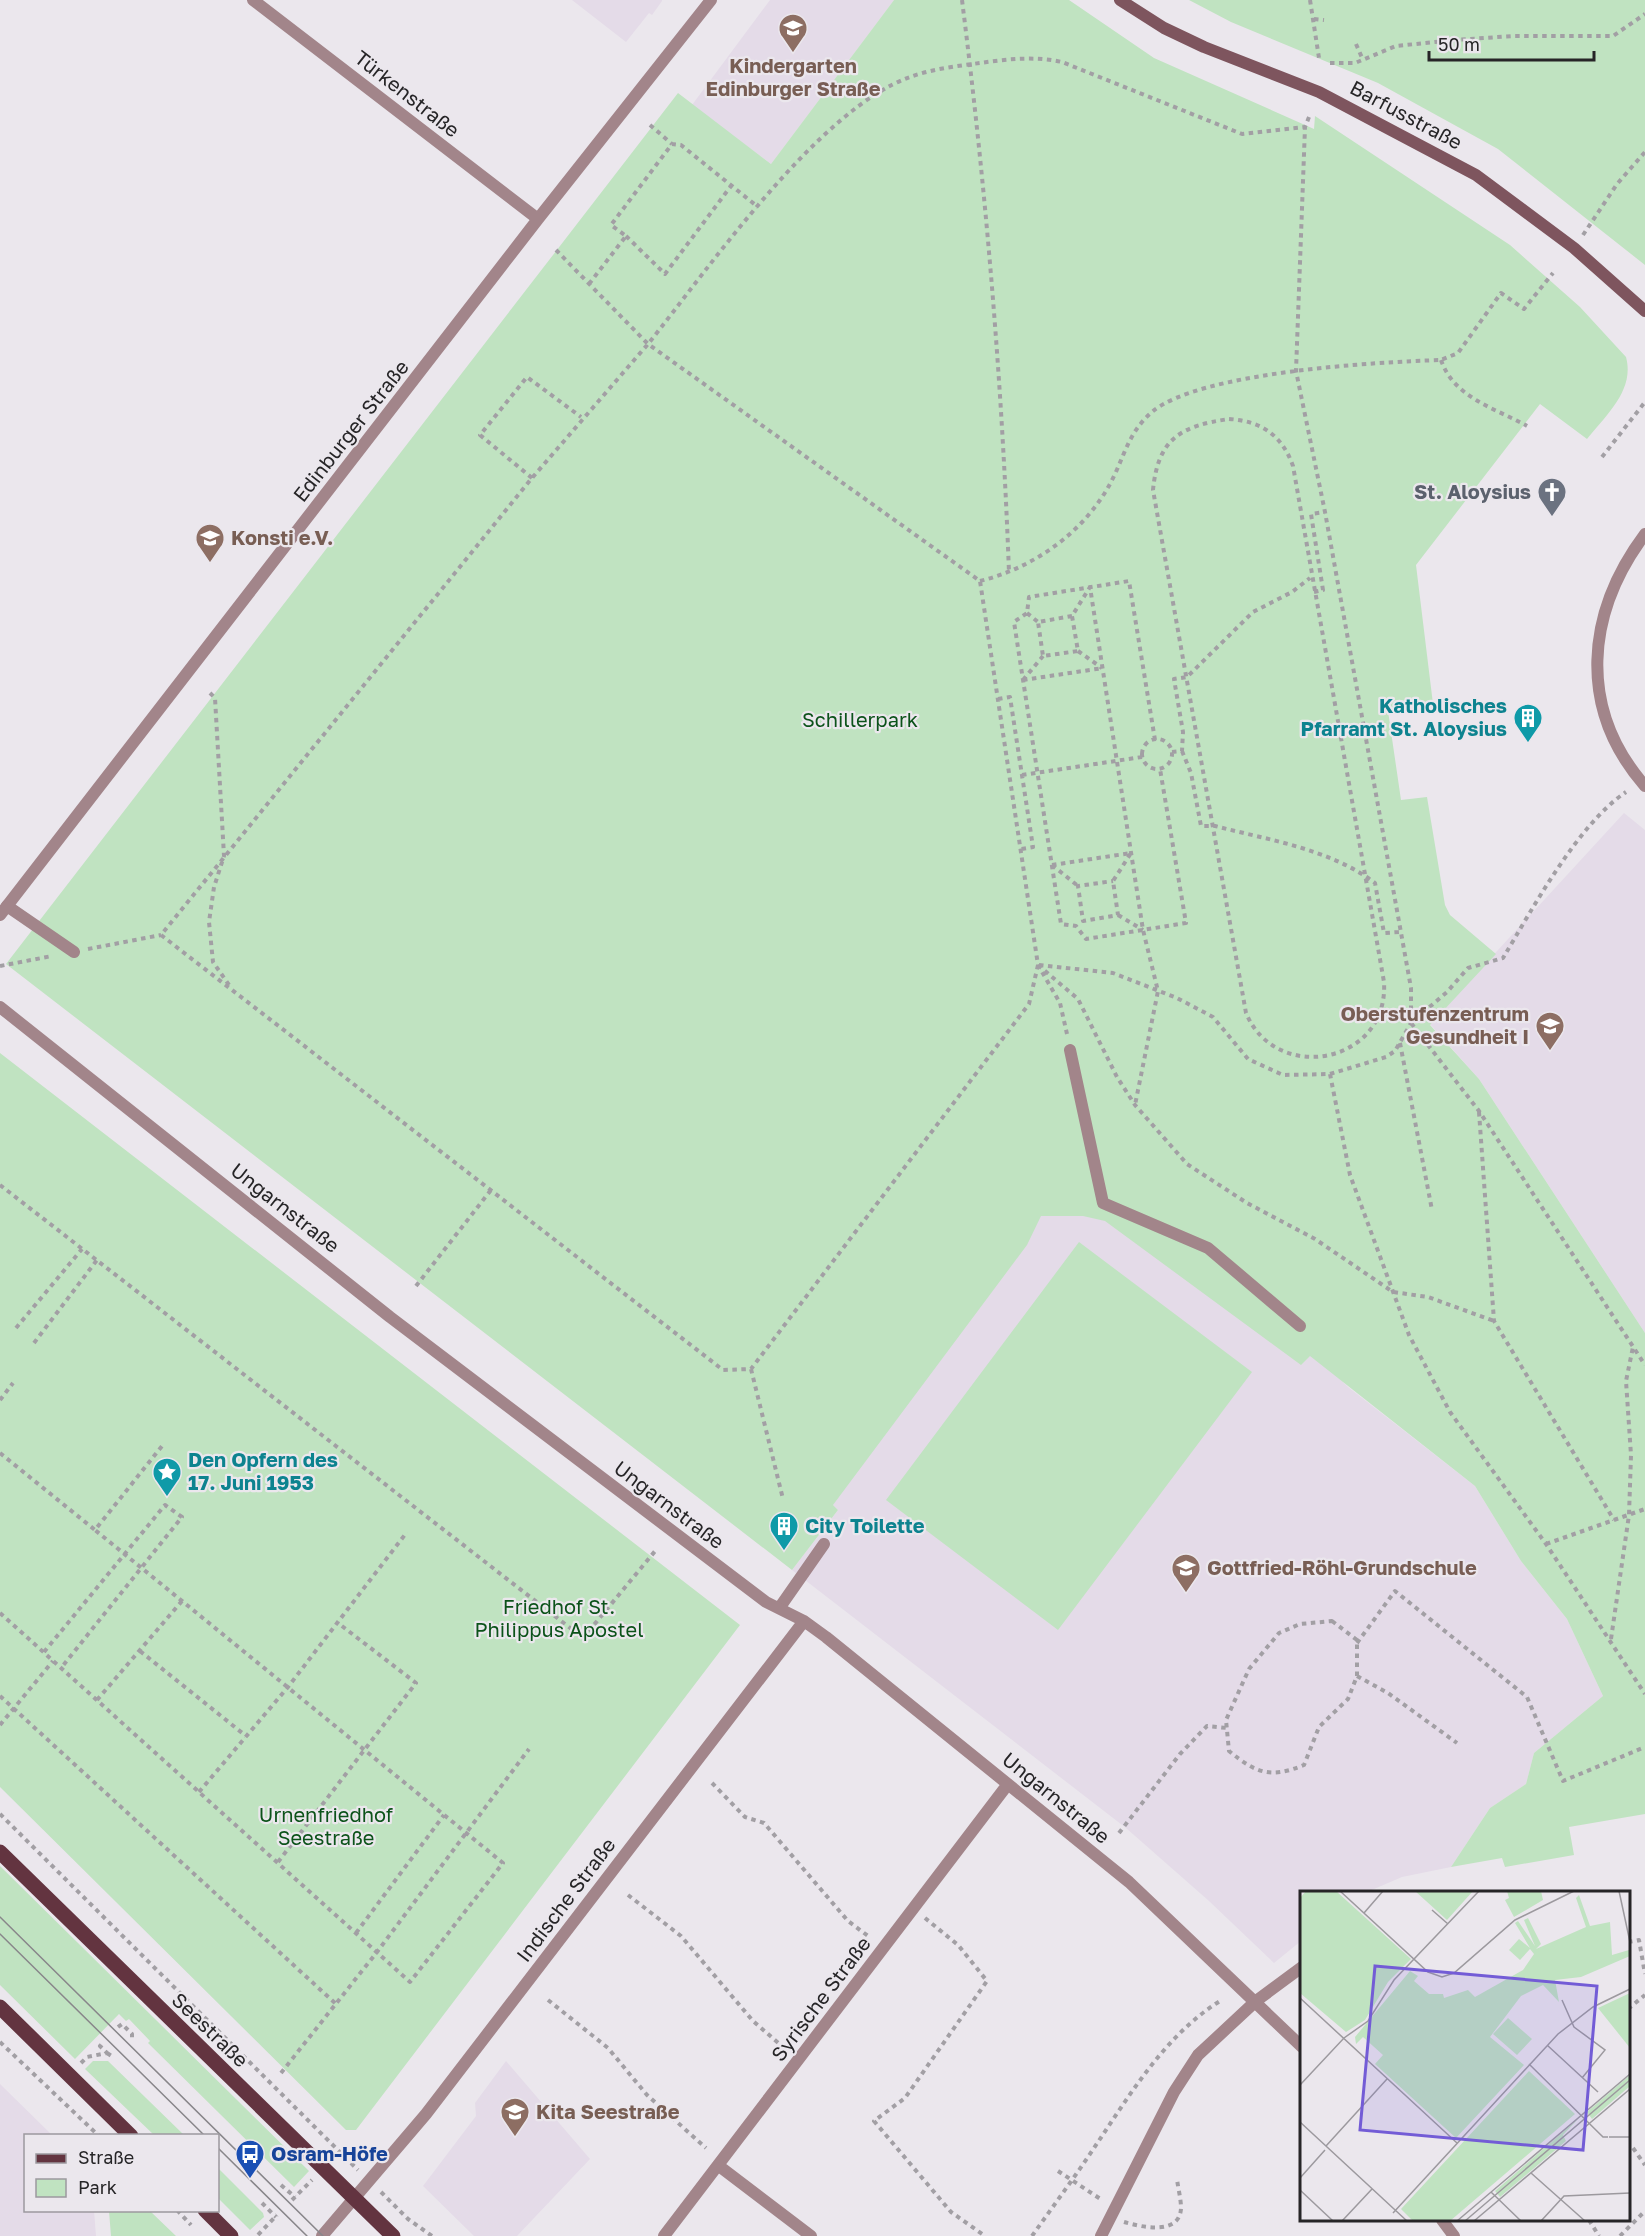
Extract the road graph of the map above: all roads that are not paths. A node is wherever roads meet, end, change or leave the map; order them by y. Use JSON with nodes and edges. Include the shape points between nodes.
{"nodes":[{"id":1,"x":253,"y":0,"type":"edge"},
{"id":2,"x":711,"y":0,"type":"edge"},
{"id":3,"x":1120,"y":0,"type":"edge"},
{"id":4,"x":538,"y":219,"type":"junction"},
{"id":5,"x":1645,"y":311,"type":"edge"},
{"id":6,"x":1645,"y":534,"type":"edge"},
{"id":7,"x":1645,"y":786,"type":"edge"},
{"id":8,"x":4,"y":910,"type":"edge"},
{"id":9,"x":74,"y":952,"type":"dead end"},
{"id":10,"x":0,"y":1007,"type":"edge"},
{"id":11,"x":1070,"y":1050,"type":"road end"},
{"id":12,"x":1300,"y":1326,"type":"dead end"},
{"id":13,"x":824,"y":1544,"type":"dead end"},
{"id":14,"x":780,"y":1608,"type":"junction"},
{"id":15,"x":804,"y":1621,"type":"junction"},
{"id":16,"x":1008,"y":1784,"type":"junction"},
{"id":17,"x":0,"y":1852,"type":"edge"},
{"id":18,"x":1300,"y":1968,"type":"edge"},
{"id":19,"x":1256,"y":2001,"type":"junction"},
{"id":20,"x":0,"y":2007,"type":"edge"},
{"id":21,"x":1300,"y":2045,"type":"edge"},
{"id":22,"x":129,"y":2134,"type":"edge"},
{"id":23,"x":719,"y":2166,"type":"junction"},
{"id":24,"x":355,"y":2200,"type":"junction"},
{"id":25,"x":206,"y":2212,"type":"edge"},
{"id":26,"x":1443,"y":2221,"type":"edge"},
{"id":27,"x":231,"y":2236,"type":"edge"},
{"id":28,"x":322,"y":2236,"type":"edge"},
{"id":29,"x":393,"y":2236,"type":"edge"},
{"id":30,"x":664,"y":2236,"type":"edge"},
{"id":31,"x":811,"y":2236,"type":"edge"},
{"id":32,"x":1101,"y":2236,"type":"edge"},
{"id":33,"x":1454,"y":2236,"type":"edge"}],
"edges":[{"from":1,"to":4,"type":"street","name":"Türkenstraße"},
{"from":2,"to":4,"type":"street","name":"Edinburger Straße"},
{"from":3,"to":5,"type":"main road","name":"Barfusstraße","via":[[1164,28],[1313,89],[1476,175],[1574,248]]},
{"from":4,"to":8,"type":"street","name":"Edinburger Straße"},
{"from":6,"to":7,"type":"street","via":[[1623,566],[1610,595],[1599,633],[1596,663],[1602,708],[1612,734]]},
{"from":8,"to":9,"type":"street"},
{"from":10,"to":14,"type":"street","name":"Ungarnstraße","via":[[400,1324],[717,1566]]},
{"from":11,"to":12,"type":"street","via":[[1103,1203],[1208,1248]]},
{"from":13,"to":14,"type":"street"},
{"from":14,"to":15,"type":"street","name":"Ungarnstraße"},
{"from":15,"to":16,"type":"street","name":"Ungarnstraße"},
{"from":15,"to":24,"type":"street","name":"Indische Straße","via":[[531,1979]]},
{"from":16,"to":19,"type":"street","name":"Ungarnstraße","via":[[1129,1882]]},
{"from":16,"to":23,"type":"street","name":"Syrische Straße"},
{"from":17,"to":24,"type":"main road","name":"Seestraße"},
{"from":18,"to":19,"type":"street"},
{"from":19,"to":21,"type":"street","name":"Ungarnstraße"},
{"from":19,"to":32,"type":"street","via":[[1214,2038],[1184,2074]]},
{"from":20,"to":22,"type":"main road"},
{"from":23,"to":30,"type":"street","name":"Syrische Straße"},
{"from":23,"to":31,"type":"street"},
{"from":24,"to":28,"type":"street","name":"Indische Straße"},
{"from":24,"to":29,"type":"main road","name":"Seestraße"},
{"from":25,"to":27,"type":"main road"},
{"from":26,"to":33,"type":"street"}]}
